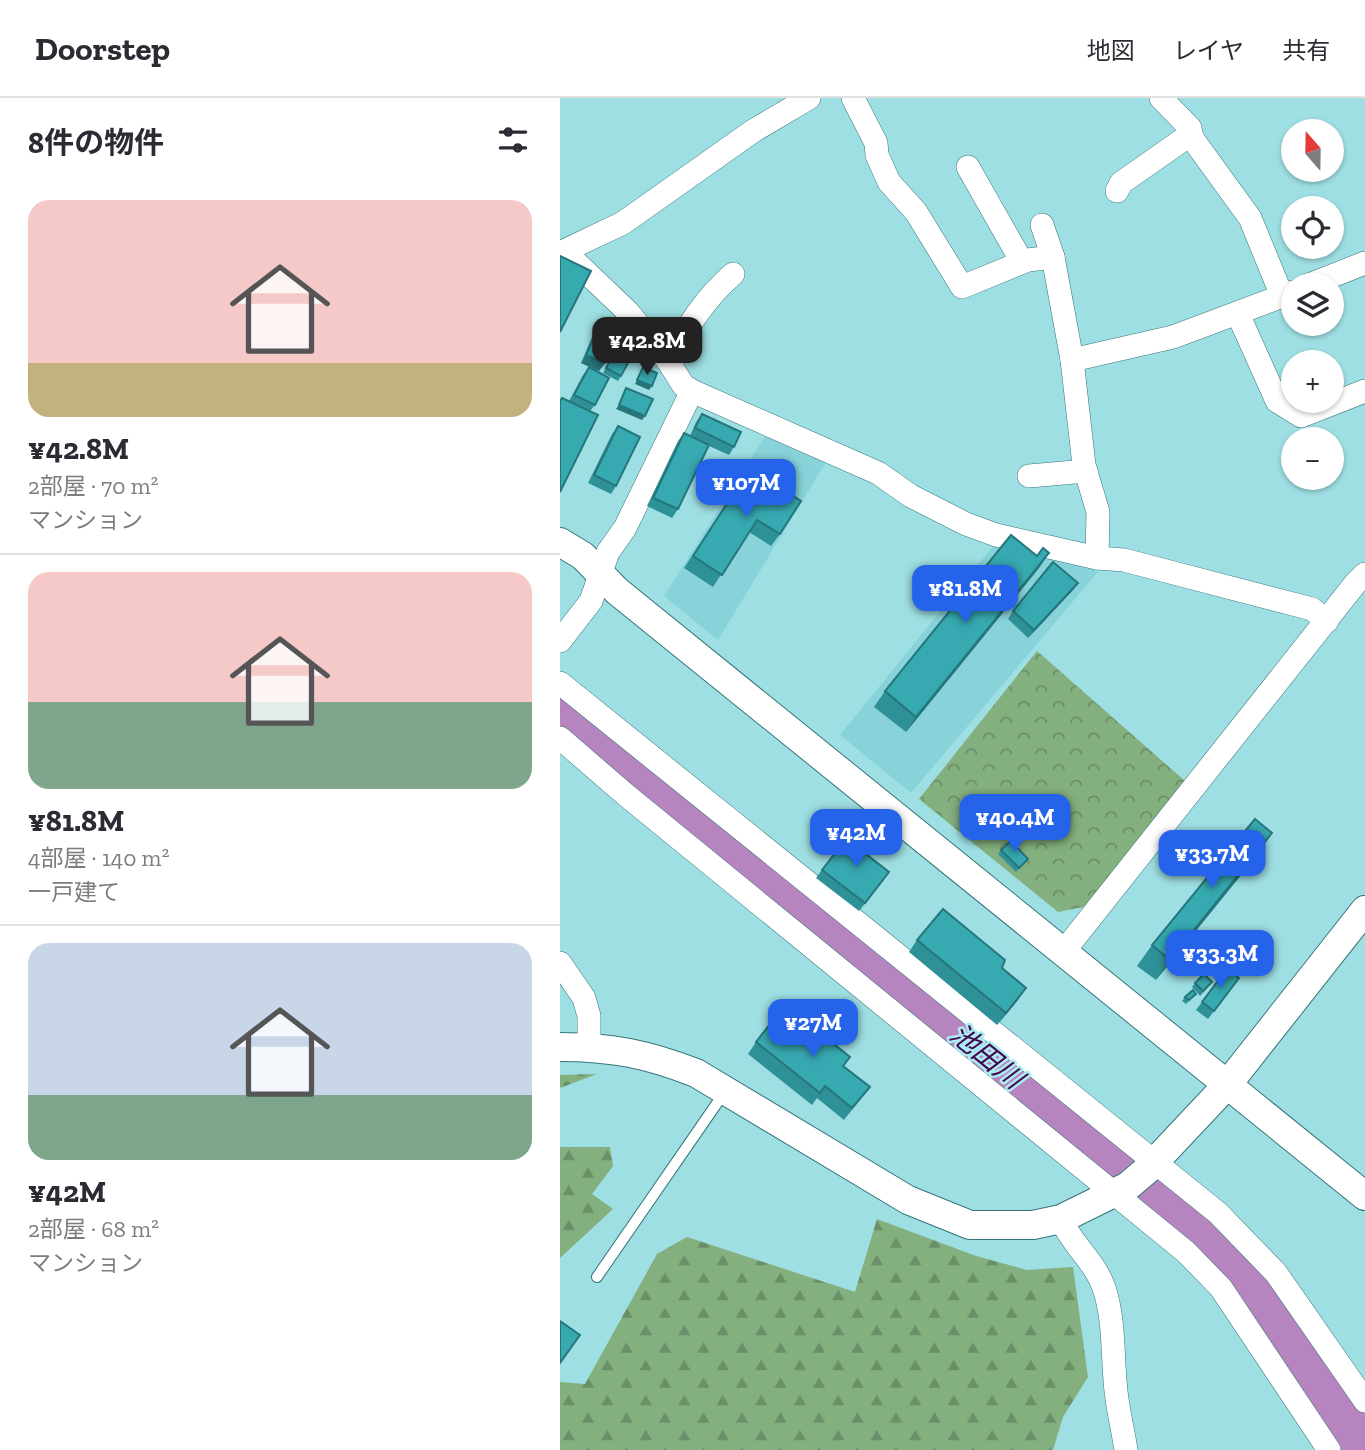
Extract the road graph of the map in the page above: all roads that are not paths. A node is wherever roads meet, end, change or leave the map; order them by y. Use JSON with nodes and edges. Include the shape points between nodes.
{"nodes":[{"id":1,"x":853,"y":98,"type":"edge"},
{"id":2,"x":1161,"y":98,"type":"edge"},
{"id":3,"x":798,"y":100,"type":"edge"},
{"id":4,"x":1191,"y":134,"type":"junction"},
{"id":5,"x":968,"y":167,"type":"dead end"},
{"id":6,"x":1117,"y":191,"type":"dead end"},
{"id":7,"x":1042,"y":225,"type":"dead end"},
{"id":8,"x":562,"y":251,"type":"edge"},
{"id":9,"x":1053,"y":257,"type":"junction"},
{"id":10,"x":1022,"y":262,"type":"junction"},
{"id":11,"x":1365,"y":263,"type":"edge"},
{"id":12,"x":1340,"y":273,"type":"edge"},
{"id":13,"x":733,"y":274,"type":"dead end"},
{"id":14,"x":1281,"y":282,"type":"edge"},
{"id":15,"x":1281,"y":296,"type":"edge"},
{"id":16,"x":1238,"y":314,"type":"junction"},
{"id":17,"x":1072,"y":360,"type":"junction"},
{"id":18,"x":668,"y":362,"type":"junction"},
{"id":19,"x":692,"y":391,"type":"junction"},
{"id":20,"x":1365,"y":391,"type":"edge"},
{"id":21,"x":1086,"y":471,"type":"junction"},
{"id":22,"x":1029,"y":476,"type":"dead end"},
{"id":23,"x":560,"y":542,"type":"edge"},
{"id":24,"x":1097,"y":558,"type":"junction"},
{"id":25,"x":600,"y":574,"type":"junction"},
{"id":26,"x":1365,"y":574,"type":"edge"},
{"id":27,"x":1327,"y":621,"type":"junction"},
{"id":28,"x":560,"y":640,"type":"edge"},
{"id":29,"x":560,"y":683,"type":"edge"},
{"id":30,"x":560,"y":738,"type":"edge"},
{"id":31,"x":1363,"y":917,"type":"edge"},
{"id":32,"x":1065,"y":951,"type":"junction"},
{"id":33,"x":560,"y":962,"type":"edge"},
{"id":34,"x":560,"y":1047,"type":"edge"},
{"id":35,"x":589,"y":1047,"type":"junction"},
{"id":36,"x":1227,"y":1085,"type":"junction"},
{"id":37,"x":726,"y":1090,"type":"junction"},
{"id":38,"x":1136,"y":1178,"type":"junction"},
{"id":39,"x":1365,"y":1196,"type":"edge"},
{"id":40,"x":1061,"y":1219,"type":"junction"},
{"id":41,"x":597,"y":1277,"type":"dead end"},
{"id":42,"x":1363,"y":1396,"type":"edge"},
{"id":43,"x":1126,"y":1450,"type":"edge"},
{"id":44,"x":1329,"y":1450,"type":"edge"}],
"edges":[{"from":1,"to":10,"type":"street","via":[[890,182],[916,212],[962,287]]},
{"from":2,"to":4,"type":"street"},
{"from":3,"to":8,"type":"street","via":[[623,223]]},
{"from":4,"to":6,"type":"street","via":[[1121,183]]},
{"from":4,"to":14,"type":"street","via":[[1250,218]]},
{"from":5,"to":10,"type":"street"},
{"from":7,"to":9,"type":"street"},
{"from":8,"to":18,"type":"street","via":[[628,312]]},
{"from":9,"to":10,"type":"street"},
{"from":9,"to":17,"type":"street"},
{"from":11,"to":12,"type":"street"},
{"from":13,"to":18,"type":"street","via":[[696,313]]},
{"from":15,"to":16,"type":"street"},
{"from":16,"to":17,"type":"street","via":[[1181,345]]},
{"from":16,"to":20,"type":"street","via":[[1277,401],[1301,416]]},
{"from":17,"to":21,"type":"street"},
{"from":18,"to":19,"type":"street"},
{"from":19,"to":24,"type":"street","via":[[878,473],[966,524]]},
{"from":19,"to":25,"type":"street"},
{"from":21,"to":22,"type":"street"},
{"from":21,"to":24,"type":"street","via":[[1098,512]]},
{"from":23,"to":25,"type":"street"},
{"from":24,"to":27,"type":"street","via":[[1136,563],[1312,608]]},
{"from":25,"to":28,"type":"street","via":[[592,601]]},
{"from":25,"to":32,"type":"street"},
{"from":26,"to":27,"type":"street"},
{"from":27,"to":32,"type":"street"},
{"from":29,"to":38,"type":"street"},
{"from":30,"to":38,"type":"street","via":[[626,795]]},
{"from":31,"to":36,"type":"street"},
{"from":32,"to":36,"type":"street"},
{"from":33,"to":35,"type":"street","via":[[584,998],[590,1016]]},
{"from":34,"to":35,"type":"street"},
{"from":35,"to":37,"type":"street","via":[[661,1059]]},
{"from":36,"to":38,"type":"street"},
{"from":36,"to":39,"type":"street"},
{"from":37,"to":40,"type":"street","via":[[908,1199],[970,1225],[1033,1225]]},
{"from":37,"to":41,"type":"lane"},
{"from":38,"to":40,"type":"street"},
{"from":38,"to":42,"type":"street","via":[[1218,1213],[1276,1273]]},
{"from":38,"to":44,"type":"street","via":[[1221,1288]]},
{"from":40,"to":43,"type":"street","via":[[1104,1287]]}]}
